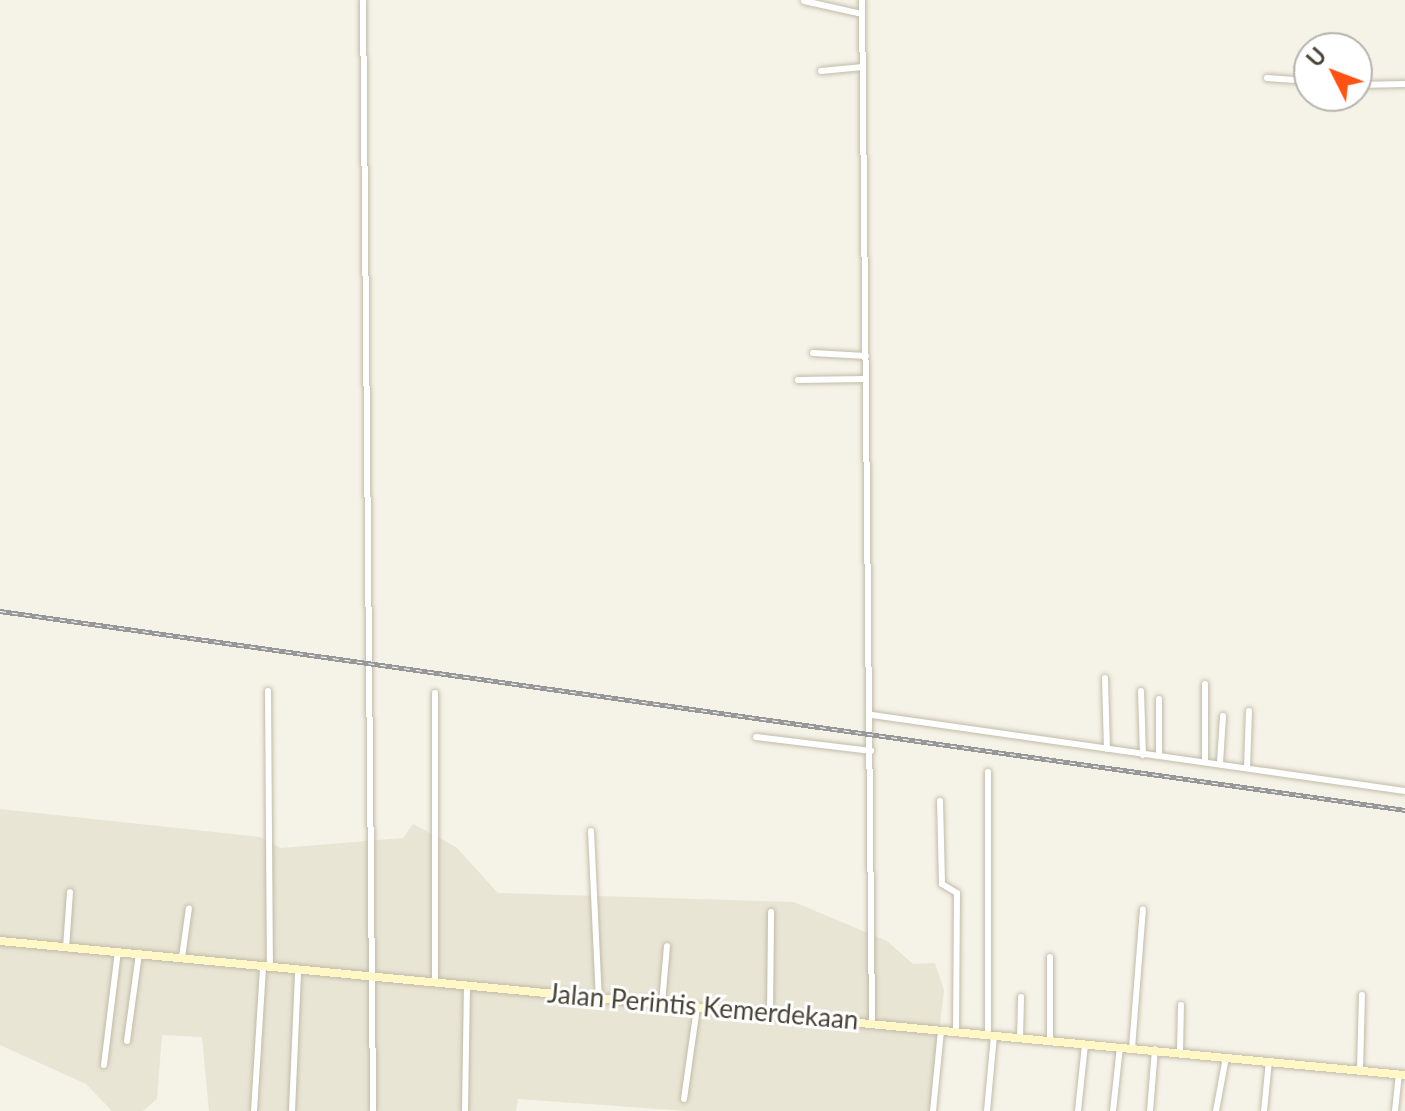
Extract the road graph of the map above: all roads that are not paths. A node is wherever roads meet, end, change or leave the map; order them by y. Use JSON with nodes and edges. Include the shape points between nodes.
{"nodes":[{"id":1,"x":363,"y":0,"type":"edge"},
{"id":2,"x":862,"y":0,"type":"edge"},
{"id":3,"x":804,"y":1,"type":"edge"},
{"id":4,"x":862,"y":14,"type":"junction"},
{"id":5,"x":863,"y":67,"type":"junction"},
{"id":6,"x":821,"y":71,"type":"dead end"},
{"id":7,"x":1267,"y":78,"type":"dead end"},
{"id":8,"x":1293,"y":80,"type":"edge"},
{"id":9,"x":1405,"y":84,"type":"edge"},
{"id":10,"x":1373,"y":85,"type":"edge"},
{"id":11,"x":813,"y":353,"type":"dead end"},
{"id":12,"x":866,"y":356,"type":"junction"},
{"id":13,"x":866,"y":379,"type":"junction"},
{"id":14,"x":798,"y":380,"type":"dead end"},
{"id":15,"x":1105,"y":678,"type":"dead end"},
{"id":16,"x":1205,"y":684,"type":"dead end"},
{"id":17,"x":268,"y":691,"type":"dead end"},
{"id":18,"x":1141,"y":691,"type":"dead end"},
{"id":19,"x":435,"y":693,"type":"dead end"},
{"id":20,"x":1159,"y":699,"type":"dead end"},
{"id":21,"x":1249,"y":711,"type":"dead end"},
{"id":22,"x":872,"y":715,"type":"junction"},
{"id":23,"x":1223,"y":716,"type":"dead end"},
{"id":24,"x":756,"y":737,"type":"dead end"},
{"id":25,"x":1107,"y":749,"type":"junction"},
{"id":26,"x":871,"y":751,"type":"junction"},
{"id":27,"x":1143,"y":755,"type":"junction"},
{"id":28,"x":1159,"y":756,"type":"junction"},
{"id":29,"x":1205,"y":761,"type":"junction"},
{"id":30,"x":1220,"y":763,"type":"junction"},
{"id":31,"x":1247,"y":768,"type":"junction"},
{"id":32,"x":988,"y":772,"type":"dead end"},
{"id":33,"x":1405,"y":791,"type":"edge"},
{"id":34,"x":940,"y":801,"type":"dead end"},
{"id":35,"x":591,"y":831,"type":"dead end"},
{"id":36,"x":70,"y":892,"type":"dead end"},
{"id":37,"x":189,"y":908,"type":"dead end"},
{"id":38,"x":1143,"y":909,"type":"dead end"},
{"id":39,"x":771,"y":912,"type":"dead end"},
{"id":40,"x":0,"y":941,"type":"edge"},
{"id":41,"x":667,"y":946,"type":"dead end"},
{"id":42,"x":66,"y":948,"type":"junction"},
{"id":43,"x":118,"y":951,"type":"junction"},
{"id":44,"x":139,"y":953,"type":"junction"},
{"id":45,"x":182,"y":957,"type":"junction"},
{"id":46,"x":1050,"y":957,"type":"dead end"},
{"id":47,"x":267,"y":967,"type":"junction"},
{"id":48,"x":298,"y":971,"type":"junction"},
{"id":49,"x":371,"y":976,"type":"junction"},
{"id":50,"x":435,"y":981,"type":"junction"},
{"id":51,"x":467,"y":985,"type":"junction"},
{"id":52,"x":1362,"y":995,"type":"dead end"},
{"id":53,"x":1021,"y":997,"type":"dead end"},
{"id":54,"x":599,"y":998,"type":"junction"},
{"id":55,"x":662,"y":1003,"type":"junction"},
{"id":56,"x":1181,"y":1005,"type":"dead end"},
{"id":57,"x":697,"y":1008,"type":"junction"},
{"id":58,"x":770,"y":1015,"type":"junction"},
{"id":59,"x":872,"y":1023,"type":"junction"},
{"id":60,"x":941,"y":1031,"type":"junction"},
{"id":61,"x":956,"y":1033,"type":"junction"},
{"id":62,"x":991,"y":1035,"type":"junction"},
{"id":63,"x":1020,"y":1039,"type":"junction"},
{"id":64,"x":127,"y":1041,"type":"dead end"},
{"id":65,"x":1050,"y":1041,"type":"junction"},
{"id":66,"x":1085,"y":1044,"type":"junction"},
{"id":67,"x":1120,"y":1047,"type":"junction"},
{"id":68,"x":1132,"y":1048,"type":"junction"},
{"id":69,"x":1155,"y":1049,"type":"junction"},
{"id":70,"x":1180,"y":1051,"type":"junction"},
{"id":71,"x":1226,"y":1057,"type":"junction"},
{"id":72,"x":1269,"y":1061,"type":"junction"},
{"id":73,"x":104,"y":1065,"type":"dead end"},
{"id":74,"x":1360,"y":1070,"type":"junction"},
{"id":75,"x":1402,"y":1074,"type":"edge"},
{"id":76,"x":684,"y":1099,"type":"dead end"},
{"id":77,"x":254,"y":1111,"type":"edge"},
{"id":78,"x":292,"y":1111,"type":"edge"},
{"id":79,"x":373,"y":1111,"type":"edge"},
{"id":80,"x":465,"y":1111,"type":"edge"},
{"id":81,"x":933,"y":1111,"type":"edge"},
{"id":82,"x":987,"y":1111,"type":"edge"},
{"id":83,"x":1078,"y":1111,"type":"edge"},
{"id":84,"x":1113,"y":1111,"type":"edge"},
{"id":85,"x":1150,"y":1111,"type":"edge"},
{"id":86,"x":1216,"y":1111,"type":"edge"},
{"id":87,"x":1264,"y":1111,"type":"edge"},
{"id":88,"x":1395,"y":1111,"type":"edge"}],
"edges":[{"from":1,"to":49,"type":"street"},
{"from":2,"to":4,"type":"street"},
{"from":3,"to":4,"type":"street"},
{"from":4,"to":5,"type":"street"},
{"from":5,"to":6,"type":"street"},
{"from":5,"to":12,"type":"street"},
{"from":7,"to":8,"type":"street"},
{"from":9,"to":10,"type":"street"},
{"from":11,"to":12,"type":"street"},
{"from":12,"to":13,"type":"street"},
{"from":13,"to":14,"type":"street"},
{"from":13,"to":22,"type":"street"},
{"from":15,"to":25,"type":"street"},
{"from":16,"to":29,"type":"street"},
{"from":17,"to":47,"type":"street"},
{"from":18,"to":27,"type":"street"},
{"from":19,"to":50,"type":"street"},
{"from":20,"to":28,"type":"street"},
{"from":21,"to":31,"type":"street"},
{"from":22,"to":25,"type":"street"},
{"from":22,"to":26,"type":"street"},
{"from":23,"to":30,"type":"street"},
{"from":24,"to":26,"type":"street"},
{"from":25,"to":27,"type":"street"},
{"from":26,"to":59,"type":"street"},
{"from":27,"to":28,"type":"street"},
{"from":28,"to":29,"type":"street"},
{"from":29,"to":30,"type":"street"},
{"from":30,"to":31,"type":"street"},
{"from":31,"to":33,"type":"street"},
{"from":32,"to":62,"type":"street"},
{"from":34,"to":61,"type":"street","via":[[941,883],[957,893]]},
{"from":35,"to":54,"type":"street"},
{"from":36,"to":42,"type":"street"},
{"from":37,"to":45,"type":"street"},
{"from":38,"to":68,"type":"street"},
{"from":39,"to":58,"type":"street"},
{"from":40,"to":42,"type":"street","name":"Jalan Perintis Kemerdekaan"},
{"from":41,"to":55,"type":"street"},
{"from":42,"to":43,"type":"street","name":"Jalan Perintis Kemerdekaan"},
{"from":43,"to":44,"type":"street","name":"Jalan Perintis Kemerdekaan"},
{"from":43,"to":73,"type":"street"},
{"from":44,"to":45,"type":"street","name":"Jalan Perintis Kemerdekaan"},
{"from":44,"to":64,"type":"street"},
{"from":45,"to":47,"type":"street","name":"Jalan Perintis Kemerdekaan"},
{"from":46,"to":65,"type":"street"},
{"from":47,"to":48,"type":"street","name":"Jalan Perintis Kemerdekaan"},
{"from":47,"to":77,"type":"street"},
{"from":48,"to":49,"type":"street","name":"Jalan Perintis Kemerdekaan"},
{"from":48,"to":78,"type":"street"},
{"from":49,"to":50,"type":"street","name":"Jalan Perintis Kemerdekaan"},
{"from":49,"to":79,"type":"street"},
{"from":50,"to":51,"type":"street","name":"Jalan Perintis Kemerdekaan"},
{"from":51,"to":54,"type":"street","name":"Jalan Perintis Kemerdekaan"},
{"from":51,"to":80,"type":"street"},
{"from":52,"to":74,"type":"street"},
{"from":53,"to":63,"type":"street"},
{"from":54,"to":55,"type":"street","name":"Jalan Perintis Kemerdekaan"},
{"from":55,"to":57,"type":"street","name":"Jalan Perintis Kemerdekaan"},
{"from":56,"to":70,"type":"street"},
{"from":57,"to":58,"type":"street","name":"Jalan Perintis Kemerdekaan"},
{"from":57,"to":76,"type":"street"},
{"from":58,"to":59,"type":"street","name":"Jalan Perintis Kemerdekaan"},
{"from":59,"to":60,"type":"street","name":"Jalan Perintis Kemerdekaan"},
{"from":60,"to":61,"type":"street","name":"Jalan Perintis Kemerdekaan"},
{"from":60,"to":81,"type":"street"},
{"from":61,"to":62,"type":"street","name":"Jalan Perintis Kemerdekaan"},
{"from":62,"to":63,"type":"street","name":"Jalan Perintis Kemerdekaan"},
{"from":62,"to":82,"type":"street"},
{"from":63,"to":65,"type":"street","name":"Jalan Perintis Kemerdekaan"},
{"from":65,"to":66,"type":"street","name":"Jalan Perintis Kemerdekaan"},
{"from":66,"to":67,"type":"street","name":"Jalan Perintis Kemerdekaan"},
{"from":66,"to":83,"type":"street"},
{"from":67,"to":68,"type":"street","name":"Jalan Perintis Kemerdekaan"},
{"from":67,"to":84,"type":"street"},
{"from":68,"to":69,"type":"street","name":"Jalan Perintis Kemerdekaan"},
{"from":69,"to":70,"type":"street","name":"Jalan Perintis Kemerdekaan"},
{"from":69,"to":85,"type":"street"},
{"from":70,"to":71,"type":"street","name":"Jalan Perintis Kemerdekaan"},
{"from":71,"to":72,"type":"street","name":"Jalan Perintis Kemerdekaan"},
{"from":71,"to":86,"type":"street"},
{"from":72,"to":74,"type":"street","name":"Jalan Perintis Kemerdekaan"},
{"from":72,"to":87,"type":"street"},
{"from":74,"to":75,"type":"street","name":"Jalan Perintis Kemerdekaan"},
{"from":75,"to":88,"type":"street"}]}
